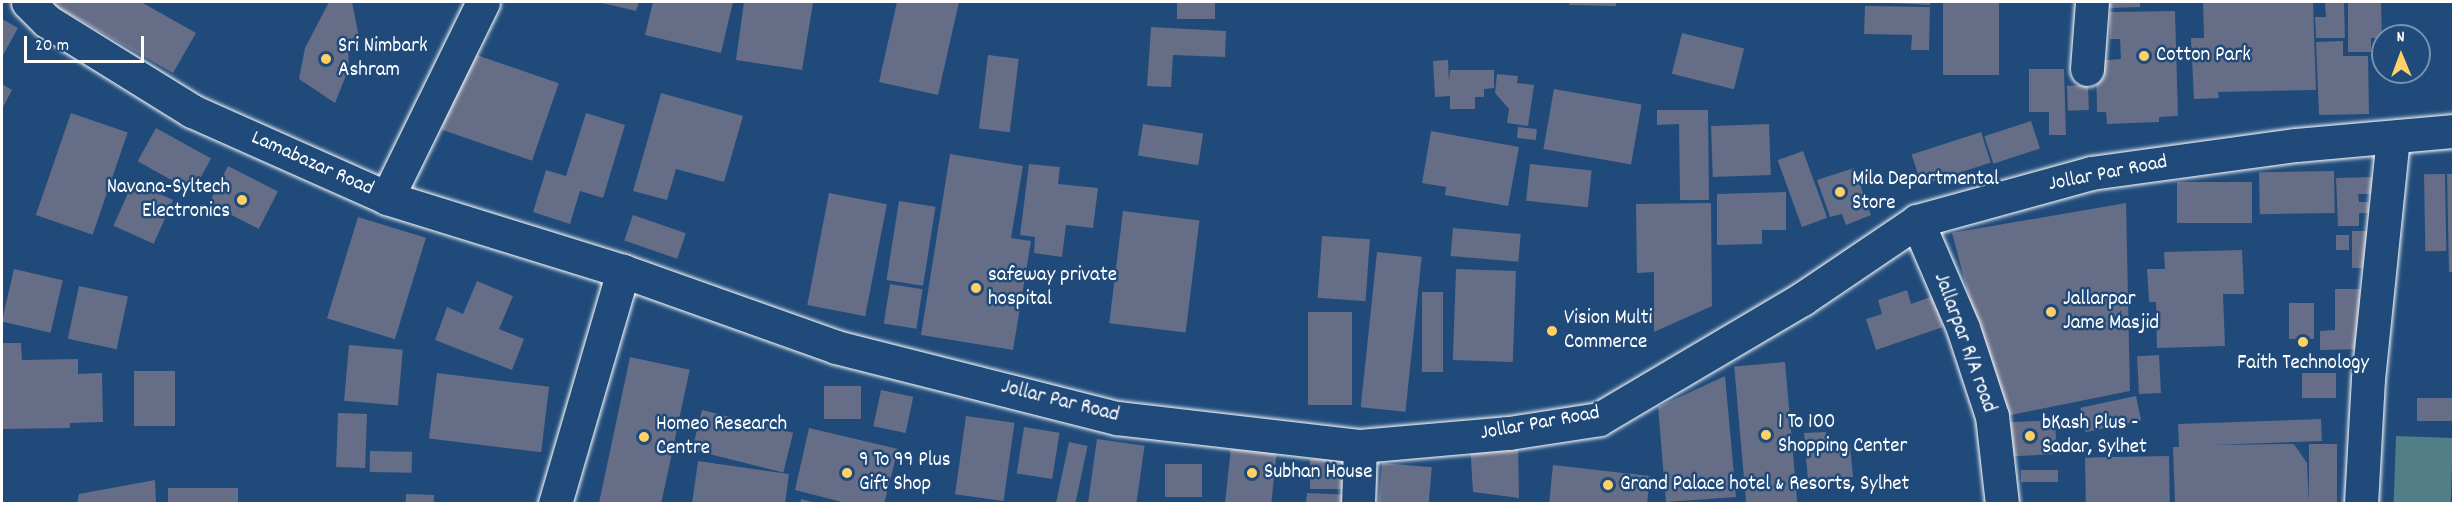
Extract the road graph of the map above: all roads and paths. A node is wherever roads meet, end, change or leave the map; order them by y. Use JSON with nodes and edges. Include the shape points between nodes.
{"nodes":[{"id":1,"x":28,"y":2,"type":"edge"},
{"id":2,"x":483,"y":2,"type":"edge"},
{"id":3,"x":2092,"y":2,"type":"edge"},
{"id":4,"x":2087,"y":69,"type":"dead end"},
{"id":5,"x":2454,"y":131,"type":"edge"},
{"id":6,"x":2393,"y":138,"type":"junction"},
{"id":7,"x":387,"y":198,"type":"junction"},
{"id":8,"x":1917,"y":221,"type":"junction"},
{"id":9,"x":623,"y":271,"type":"junction"},
{"id":10,"x":1360,"y":446,"type":"junction"},
{"id":11,"x":555,"y":504,"type":"edge"},
{"id":12,"x":1358,"y":504,"type":"edge"},
{"id":13,"x":2002,"y":504,"type":"edge"},
{"id":14,"x":2361,"y":504,"type":"edge"}],
"edges":[{"from":1,"to":7,"type":"street","name":"Lamabazar Road","via":[[47,21],[192,111]]},
{"from":2,"to":7,"type":"street"},
{"from":3,"to":4,"type":"street"},
{"from":5,"to":6,"type":"street","name":"Jollar Par Road"},
{"from":6,"to":8,"type":"street","name":"Jollar Par Road","via":[[2296,145],[2091,173]]},
{"from":6,"to":14,"type":"street","via":[[2368,379]]},
{"from":7,"to":9,"type":"street","name":"Lamabazar Road"},
{"from":8,"to":10,"type":"street","name":"Jollar Par Road","via":[[1802,299],[1599,419],[1509,433]]},
{"from":8,"to":13,"type":"street","name":"Jallarpar R/A road","via":[[1964,328],[1992,416]]},
{"from":9,"to":10,"type":"street","name":"Jollar Par Road","via":[[836,347],[1117,418]]},
{"from":9,"to":11,"type":"street"},
{"from":10,"to":12,"type":"street"}]}
